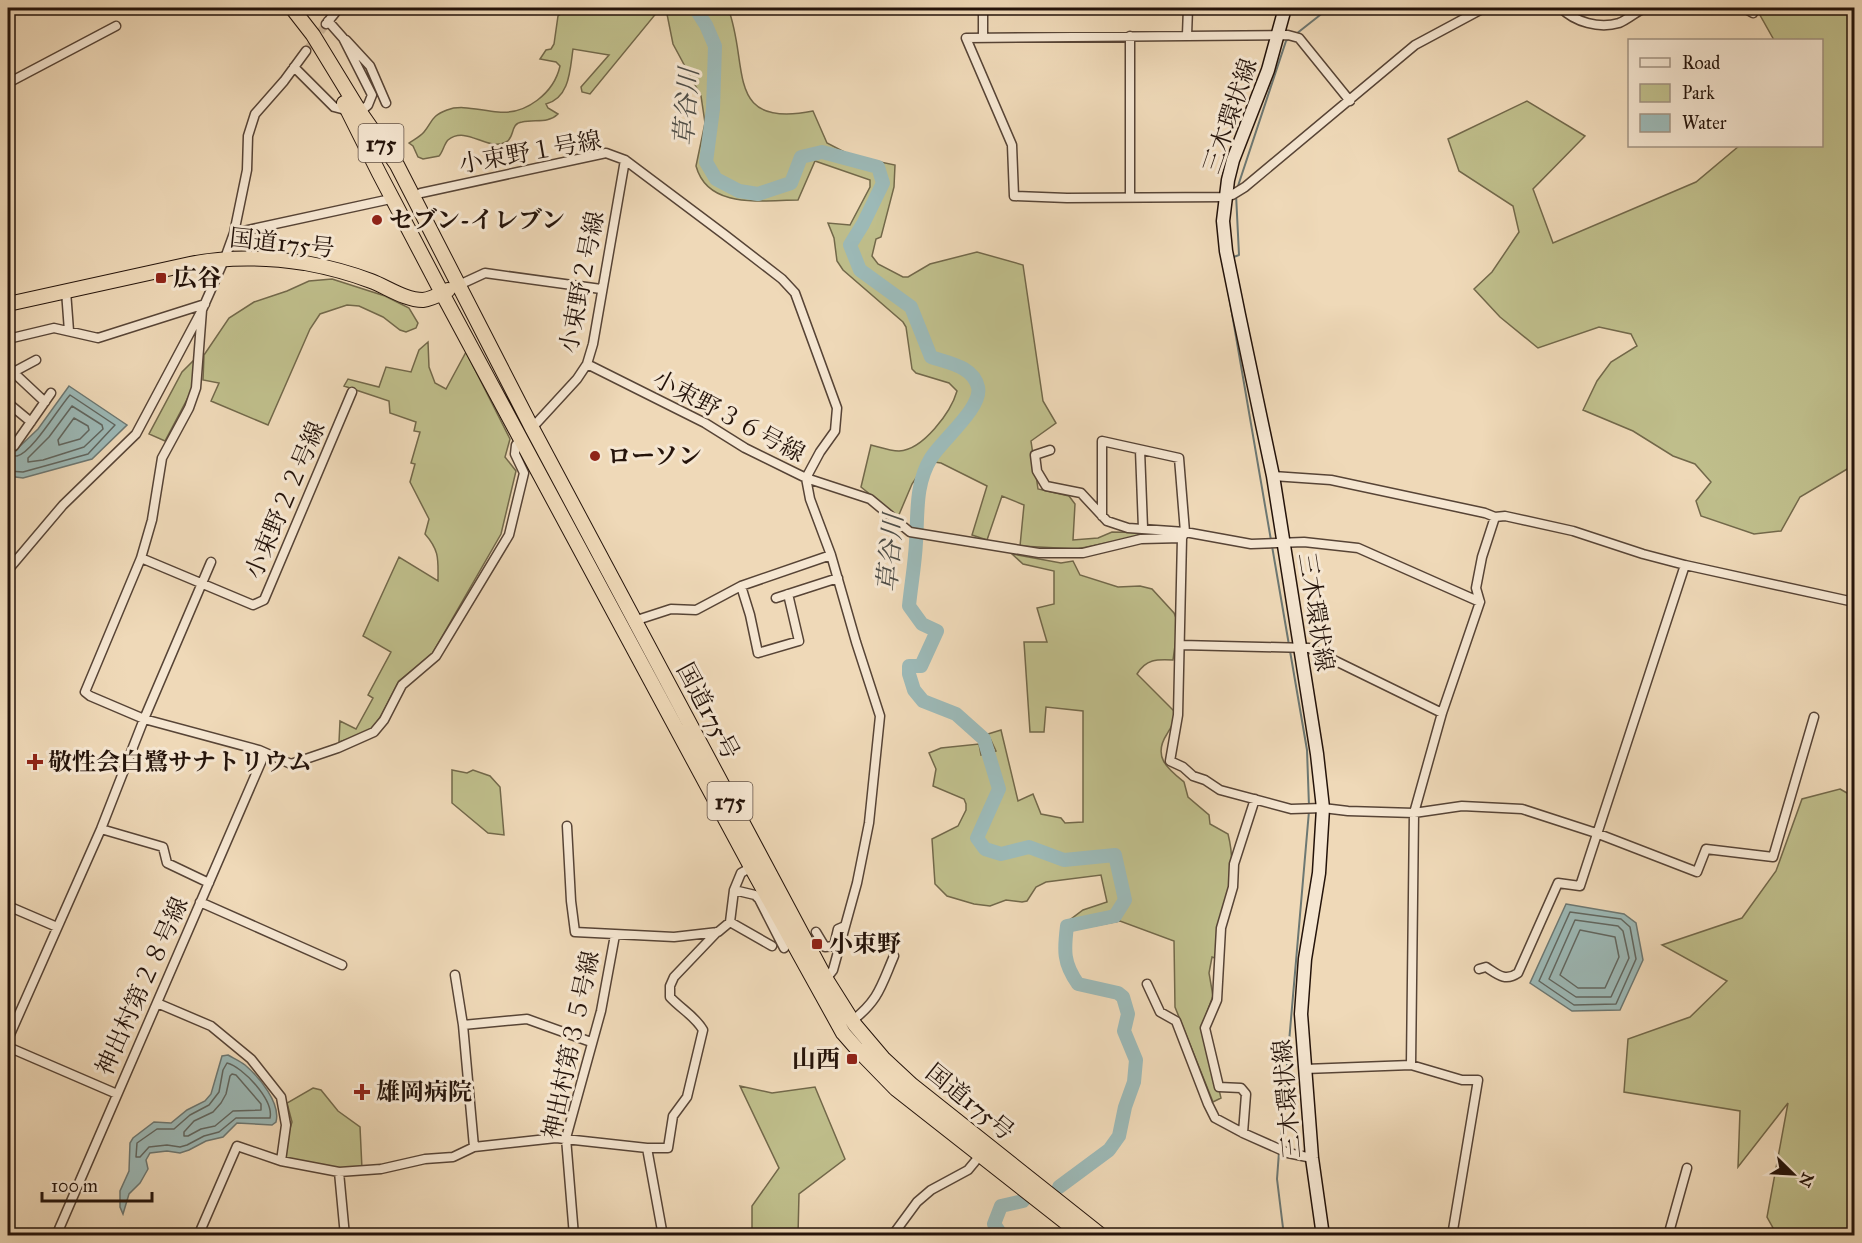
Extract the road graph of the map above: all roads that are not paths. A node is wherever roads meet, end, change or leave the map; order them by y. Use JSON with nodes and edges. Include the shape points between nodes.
{"nodes":[{"id":1,"x":291,"y":8,"type":"edge"},
{"id":2,"x":339,"y":8,"type":"edge"},
{"id":3,"x":983,"y":8,"type":"edge"},
{"id":4,"x":1188,"y":8,"type":"edge"},
{"id":5,"x":1286,"y":8,"type":"edge"},
{"id":6,"x":1484,"y":8,"type":"edge"},
{"id":7,"x":1561,"y":8,"type":"edge"},
{"id":8,"x":1644,"y":8,"type":"edge"},
{"id":9,"x":1744,"y":8,"type":"edge"},
{"id":10,"x":1753,"y":13,"type":"dead end"},
{"id":11,"x":116,"y":26,"type":"dead end"},
{"id":12,"x":1187,"y":35,"type":"junction"},
{"id":13,"x":1278,"y":35,"type":"junction"},
{"id":14,"x":1130,"y":36,"type":"junction"},
{"id":15,"x":983,"y":37,"type":"junction"},
{"id":16,"x":343,"y":38,"type":"junction"},
{"id":17,"x":306,"y":51,"type":"tunnel mouth"},
{"id":18,"x":294,"y":68,"type":"junction"},
{"id":19,"x":8,"y":83,"type":"edge"},
{"id":20,"x":1350,"y":101,"type":"junction"},
{"id":21,"x":386,"y":103,"type":"dead end"},
{"id":22,"x":355,"y":112,"type":"junction"},
{"id":23,"x":625,"y":160,"type":"junction"},
{"id":24,"x":421,"y":193,"type":"dead end"},
{"id":25,"x":1130,"y":197,"type":"junction"},
{"id":26,"x":1225,"y":197,"type":"junction"},
{"id":27,"x":386,"y":200,"type":"dead end"},
{"id":28,"x":234,"y":233,"type":"junction"},
{"id":29,"x":225,"y":258,"type":"junction"},
{"id":30,"x":459,"y":285,"type":"junction"},
{"id":31,"x":601,"y":289,"type":"junction"},
{"id":32,"x":66,"y":291,"type":"junction"},
{"id":33,"x":442,"y":293,"type":"junction"},
{"id":34,"x":8,"y":304,"type":"edge"},
{"id":35,"x":203,"y":307,"type":"junction"},
{"id":36,"x":69,"y":330,"type":"junction"},
{"id":37,"x":8,"y":339,"type":"edge"},
{"id":38,"x":36,"y":360,"type":"dead end"},
{"id":39,"x":587,"y":364,"type":"junction"},
{"id":40,"x":10,"y":373,"type":"edge"},
{"id":41,"x":351,"y":392,"type":"dead end"},
{"id":42,"x":51,"y":393,"type":"dead end"},
{"id":43,"x":45,"y":402,"type":"junction"},
{"id":44,"x":8,"y":403,"type":"edge"},
{"id":45,"x":31,"y":422,"type":"junction"},
{"id":46,"x":531,"y":428,"type":"junction"},
{"id":47,"x":8,"y":443,"type":"edge"},
{"id":48,"x":1050,"y":450,"type":"dead end"},
{"id":49,"x":1140,"y":450,"type":"junction"},
{"id":50,"x":529,"y":467,"type":"junction"},
{"id":51,"x":1273,"y":476,"type":"junction"},
{"id":52,"x":806,"y":478,"type":"junction"},
{"id":53,"x":1102,"y":516,"type":"junction"},
{"id":54,"x":1496,"y":517,"type":"junction"},
{"id":55,"x":1143,"y":528,"type":"junction"},
{"id":56,"x":1184,"y":535,"type":"junction"},
{"id":57,"x":1283,"y":542,"type":"junction"},
{"id":58,"x":831,"y":555,"type":"junction"},
{"id":59,"x":141,"y":558,"type":"junction"},
{"id":60,"x":211,"y":562,"type":"dead end"},
{"id":61,"x":1685,"y":565,"type":"junction"},
{"id":62,"x":8,"y":570,"type":"edge"},
{"id":63,"x":838,"y":578,"type":"junction"},
{"id":64,"x":202,"y":584,"type":"junction"},
{"id":65,"x":741,"y":586,"type":"junction"},
{"id":66,"x":788,"y":594,"type":"junction"},
{"id":67,"x":776,"y":598,"type":"dead end"},
{"id":68,"x":1480,"y":602,"type":"junction"},
{"id":69,"x":1854,"y":602,"type":"edge"},
{"id":70,"x":634,"y":621,"type":"junction"},
{"id":71,"x":1181,"y":645,"type":"junction"},
{"id":72,"x":1300,"y":647,"type":"junction"},
{"id":73,"x":1443,"y":713,"type":"junction"},
{"id":74,"x":1814,"y":717,"type":"dead end"},
{"id":75,"x":144,"y":719,"type":"junction"},
{"id":76,"x":264,"y":753,"type":"junction"},
{"id":77,"x":1255,"y":799,"type":"junction"},
{"id":78,"x":1323,"y":808,"type":"junction"},
{"id":79,"x":1414,"y":813,"type":"junction"},
{"id":80,"x":567,"y":825,"type":"dead end"},
{"id":81,"x":101,"y":829,"type":"junction"},
{"id":82,"x":1596,"y":833,"type":"junction"},
{"id":83,"x":757,"y":864,"type":"junction"},
{"id":84,"x":209,"y":883,"type":"junction"},
{"id":85,"x":734,"y":890,"type":"junction"},
{"id":86,"x":200,"y":902,"type":"junction"},
{"id":87,"x":8,"y":906,"type":"edge"},
{"id":88,"x":730,"y":922,"type":"junction"},
{"id":89,"x":845,"y":926,"type":"junction"},
{"id":90,"x":57,"y":927,"type":"junction"},
{"id":91,"x":718,"y":932,"type":"junction"},
{"id":92,"x":816,"y":932,"type":"dead end"},
{"id":93,"x":615,"y":935,"type":"junction"},
{"id":94,"x":772,"y":946,"type":"dead end"},
{"id":95,"x":784,"y":948,"type":"dead end"},
{"id":96,"x":894,"y":956,"type":"dead end"},
{"id":97,"x":342,"y":965,"type":"dead end"},
{"id":98,"x":1479,"y":969,"type":"dead end"},
{"id":99,"x":455,"y":975,"type":"dead end"},
{"id":100,"x":826,"y":979,"type":"junction"},
{"id":101,"x":1147,"y":984,"type":"dead end"},
{"id":102,"x":157,"y":1003,"type":"junction"},
{"id":103,"x":852,"y":1021,"type":"junction"},
{"id":104,"x":463,"y":1024,"type":"junction"},
{"id":105,"x":8,"y":1039,"type":"edge"},
{"id":106,"x":591,"y":1042,"type":"junction"},
{"id":107,"x":8,"y":1047,"type":"edge"},
{"id":108,"x":1411,"y":1065,"type":"junction"},
{"id":109,"x":1305,"y":1069,"type":"junction"},
{"id":110,"x":117,"y":1094,"type":"junction"},
{"id":111,"x":1243,"y":1133,"type":"junction"},
{"id":112,"x":566,"y":1138,"type":"junction"},
{"id":113,"x":474,"y":1147,"type":"junction"},
{"id":114,"x":647,"y":1148,"type":"junction"},
{"id":115,"x":984,"y":1151,"type":"junction"},
{"id":116,"x":1312,"y":1158,"type":"junction"},
{"id":117,"x":281,"y":1161,"type":"junction"},
{"id":118,"x":1687,"y":1168,"type":"dead end"},
{"id":119,"x":339,"y":1173,"type":"junction"},
{"id":120,"x":8,"y":1232,"type":"edge"},
{"id":121,"x":15,"y":1236,"type":"edge"},
{"id":122,"x":56,"y":1236,"type":"edge"},
{"id":123,"x":198,"y":1236,"type":"edge"},
{"id":124,"x":345,"y":1236,"type":"edge"},
{"id":125,"x":574,"y":1236,"type":"edge"},
{"id":126,"x":663,"y":1236,"type":"edge"},
{"id":127,"x":892,"y":1236,"type":"edge"},
{"id":128,"x":1083,"y":1236,"type":"edge"},
{"id":129,"x":1102,"y":1236,"type":"edge"},
{"id":130,"x":1323,"y":1236,"type":"edge"},
{"id":131,"x":1452,"y":1236,"type":"edge"},
{"id":132,"x":1668,"y":1236,"type":"edge"}],
"edges":[{"from":1,"to":22,"type":"highway","name":"国道175号","number":"175","via":[[304,38]]},
{"from":2,"to":16,"type":"street","via":[[327,22]]},
{"from":3,"to":15,"type":"street"},
{"from":4,"to":12,"type":"street"},
{"from":5,"to":13,"type":"main road","name":"三木環状線"},
{"from":6,"to":20,"type":"street","via":[[1415,45]]},
{"from":7,"to":8,"type":"street","via":[[1592,26],[1619,23]]},
{"from":9,"to":10,"type":"street"},
{"from":11,"to":19,"type":"street"},
{"from":12,"to":13,"type":"street"},
{"from":12,"to":14,"type":"street"},
{"from":13,"to":20,"type":"street","via":[[1299,38]]},
{"from":13,"to":26,"type":"main road","name":"三木環状線","via":[[1233,160]]},
{"from":14,"to":15,"type":"street"},
{"from":14,"to":25,"type":"street"},
{"from":15,"to":25,"type":"street","via":[[966,38],[1012,146],[1014,195]]},
{"from":16,"to":21,"type":"street","via":[[370,66]]},
{"from":16,"to":22,"type":"street","via":[[372,95],[368,105]]},
{"from":17,"to":18,"type":"street"},
{"from":18,"to":22,"type":"street","via":[[334,107]]},
{"from":18,"to":28,"type":"street","via":[[255,114],[248,136],[247,170]]},
{"from":20,"to":26,"type":"street","via":[[1245,187]]},
{"from":22,"to":30,"type":"highway","name":"国道175号","number":"175","via":[[397,165]]},
{"from":22,"to":33,"type":"highway","name":"国道175号","number":"175","via":[[378,173]]},
{"from":23,"to":24,"type":"street","name":"小束野１号線","via":[[606,153]]},
{"from":23,"to":31,"type":"street","name":"小束野２号線"},
{"from":23,"to":52,"type":"street","name":"小束野１号線","via":[[782,279],[795,293],[837,408],[835,430]]},
{"from":25,"to":26,"type":"street"},
{"from":26,"to":51,"type":"main road","name":"三木環状線","via":[[1226,252]]},
{"from":27,"to":28,"type":"street"},
{"from":28,"to":29,"type":"street"},
{"from":29,"to":32,"type":"highway","name":"国道175号"},
{"from":29,"to":33,"type":"highway","name":"国道175号","via":[[305,264],[370,280],[415,299]]},
{"from":29,"to":35,"type":"street"},
{"from":30,"to":31,"type":"street","via":[[486,273]]},
{"from":30,"to":33,"type":"highway","name":"国道175号"},
{"from":30,"to":46,"type":"highway","name":"国道175号","number":"175"},
{"from":31,"to":39,"type":"street","name":"小束野２号線"},
{"from":32,"to":34,"type":"highway","name":"国道175号"},
{"from":32,"to":36,"type":"street"},
{"from":33,"to":50,"type":"highway","name":"国道175号","number":"175","via":[[521,438]]},
{"from":35,"to":36,"type":"street","via":[[98,338]]},
{"from":35,"to":59,"type":"street","via":[[196,388],[162,458]]},
{"from":35,"to":62,"type":"street","via":[[136,434],[63,505]]},
{"from":36,"to":37,"type":"street","via":[[54,328]]},
{"from":38,"to":40,"type":"street"},
{"from":39,"to":46,"type":"street","name":"小束野２号線"},
{"from":39,"to":52,"type":"street","name":"小束野３６号線"},
{"from":40,"to":43,"type":"street"},
{"from":41,"to":64,"type":"street","name":"小束野２２号線","via":[[264,600],[253,605]]},
{"from":42,"to":43,"type":"street"},
{"from":43,"to":45,"type":"street"},
{"from":44,"to":45,"type":"street"},
{"from":45,"to":47,"type":"street","via":[[14,446]]},
{"from":46,"to":70,"type":"highway","name":"国道175号","number":"175"},
{"from":48,"to":53,"type":"street","via":[[1035,455],[1036,471],[1046,486],[1081,493]]},
{"from":49,"to":53,"type":"street","via":[[1102,441]]},
{"from":49,"to":55,"type":"street"},
{"from":49,"to":56,"type":"street","via":[[1179,458]]},
{"from":50,"to":76,"type":"street","via":[[524,473],[509,535],[436,656],[402,685],[374,732],[291,764]]},
{"from":50,"to":83,"type":"highway","name":"国道175号","number":"175"},
{"from":51,"to":54,"type":"street","via":[[1331,480]]},
{"from":51,"to":57,"type":"main road","name":"三木環状線"},
{"from":52,"to":56,"type":"street","via":[[870,499],[910,532],[1039,553],[1083,553],[1141,539]]},
{"from":52,"to":58,"type":"street","name":"小束野３６号線"},
{"from":53,"to":55,"type":"street","via":[[1128,528]]},
{"from":54,"to":61,"type":"street","via":[[1573,531]]},
{"from":54,"to":68,"type":"street","via":[[1476,588]]},
{"from":55,"to":56,"type":"street"},
{"from":56,"to":57,"type":"street","via":[[1251,544]]},
{"from":56,"to":71,"type":"street"},
{"from":57,"to":68,"type":"street","via":[[1358,548]]},
{"from":57,"to":72,"type":"main road","name":"三木環状線"},
{"from":58,"to":63,"type":"street","name":"小束野３６号線"},
{"from":58,"to":65,"type":"street"},
{"from":59,"to":64,"type":"street","name":"小束野２２号線"},
{"from":59,"to":75,"type":"street","via":[[85,692]]},
{"from":60,"to":64,"type":"street"},
{"from":61,"to":69,"type":"street"},
{"from":61,"to":82,"type":"street"},
{"from":63,"to":66,"type":"street"},
{"from":63,"to":89,"type":"street","name":"小束野３６号線","via":[[880,716],[869,824]]},
{"from":64,"to":75,"type":"street"},
{"from":65,"to":66,"type":"street","via":[[758,652],[799,641]]},
{"from":65,"to":70,"type":"street","via":[[696,610],[671,609]]},
{"from":66,"to":67,"type":"street"},
{"from":68,"to":73,"type":"street"},
{"from":70,"to":83,"type":"highway","name":"国道175号","number":"175"},
{"from":71,"to":72,"type":"street"},
{"from":71,"to":77,"type":"street","via":[[1178,715],[1170,761],[1220,790]]},
{"from":72,"to":73,"type":"street"},
{"from":72,"to":78,"type":"main road","name":"三木環状線"},
{"from":73,"to":79,"type":"street"},
{"from":74,"to":82,"type":"street","via":[[1773,857],[1706,849],[1697,872]]},
{"from":75,"to":76,"type":"street"},
{"from":75,"to":81,"type":"street"},
{"from":76,"to":84,"type":"street","name":"神出村第２８号線"},
{"from":77,"to":78,"type":"street","via":[[1291,809]]},
{"from":77,"to":111,"type":"street","via":[[1234,864],[1233,887],[1221,927],[1217,1000],[1205,1028],[1219,1087],[1241,1088],[1246,1094]]},
{"from":78,"to":79,"type":"street"},
{"from":78,"to":109,"type":"main road","name":"三木環状線","via":[[1301,1014]]},
{"from":79,"to":82,"type":"street","via":[[1462,806],[1521,809]]},
{"from":79,"to":108,"type":"street"},
{"from":80,"to":93,"type":"street","via":[[575,932]]},
{"from":81,"to":84,"type":"street","via":[[163,847],[167,863]]},
{"from":81,"to":90,"type":"street"},
{"from":82,"to":98,"type":"street","via":[[1580,886],[1558,883],[1518,973],[1504,978],[1486,967]]},
{"from":83,"to":85,"type":"street","via":[[741,873]]},
{"from":83,"to":100,"type":"highway","name":"国道175号","number":"175"},
{"from":83,"to":115,"type":"highway","name":"国道175号","number":"175","via":[[843,1033],[897,1089]]},
{"from":84,"to":86,"type":"street","name":"神出村第２８号線"},
{"from":85,"to":88,"type":"street"},
{"from":85,"to":95,"type":"street","via":[[759,899]]},
{"from":86,"to":97,"type":"street"},
{"from":86,"to":102,"type":"street","name":"神出村第２８号線"},
{"from":87,"to":90,"type":"street"},
{"from":88,"to":91,"type":"street"},
{"from":88,"to":94,"type":"street"},
{"from":89,"to":92,"type":"street","via":[[838,929],[834,946],[825,947]]},
{"from":89,"to":100,"type":"street","name":"小束野３６号線","via":[[833,970]]},
{"from":90,"to":105,"type":"street"},
{"from":91,"to":93,"type":"street","via":[[674,937]]},
{"from":91,"to":114,"type":"street","via":[[670,986],[670,997],[697,1019],[703,1030],[687,1097],[673,1116],[668,1148]]},
{"from":93,"to":106,"type":"street","name":"神出村第３５号線"},
{"from":96,"to":103,"type":"street","via":[[876,997]]},
{"from":99,"to":104,"type":"street"},
{"from":100,"to":103,"type":"highway","name":"国道175号","number":"175"},
{"from":101,"to":111,"type":"street","via":[[1160,1012],[1176,1021],[1215,1118]]},
{"from":102,"to":110,"type":"street","name":"神出村第２８号線"},
{"from":102,"to":117,"type":"street","via":[[211,1026],[251,1059],[281,1097],[286,1125]]},
{"from":103,"to":115,"type":"highway","name":"国道175号","number":"175","via":[[883,1058]]},
{"from":104,"to":106,"type":"street","via":[[527,1019]]},
{"from":104,"to":113,"type":"street"},
{"from":106,"to":112,"type":"street","name":"神出村第３５号線"},
{"from":107,"to":110,"type":"street"},
{"from":108,"to":109,"type":"street"},
{"from":108,"to":131,"type":"street","via":[[1462,1080],[1478,1080]]},
{"from":109,"to":116,"type":"main road","name":"三木環状線"},
{"from":110,"to":122,"type":"street","name":"神出村第２８号線"},
{"from":111,"to":116,"type":"street","via":[[1288,1153]]},
{"from":112,"to":113,"type":"street"},
{"from":112,"to":114,"type":"street"},
{"from":112,"to":125,"type":"street","name":"神出村第３５号線"},
{"from":113,"to":119,"type":"street","via":[[453,1157]]},
{"from":114,"to":126,"type":"street"},
{"from":115,"to":127,"type":"street","via":[[968,1170],[917,1202]]},
{"from":115,"to":128,"type":"highway","name":"国道175号","number":"175"},
{"from":115,"to":129,"type":"highway","name":"国道175号","number":"175"},
{"from":116,"to":130,"type":"main road","name":"三木環状線"},
{"from":117,"to":119,"type":"street"},
{"from":117,"to":123,"type":"street","via":[[237,1146]]},
{"from":118,"to":132,"type":"street"},
{"from":119,"to":124,"type":"street"},
{"from":120,"to":121,"type":"street"}]}
